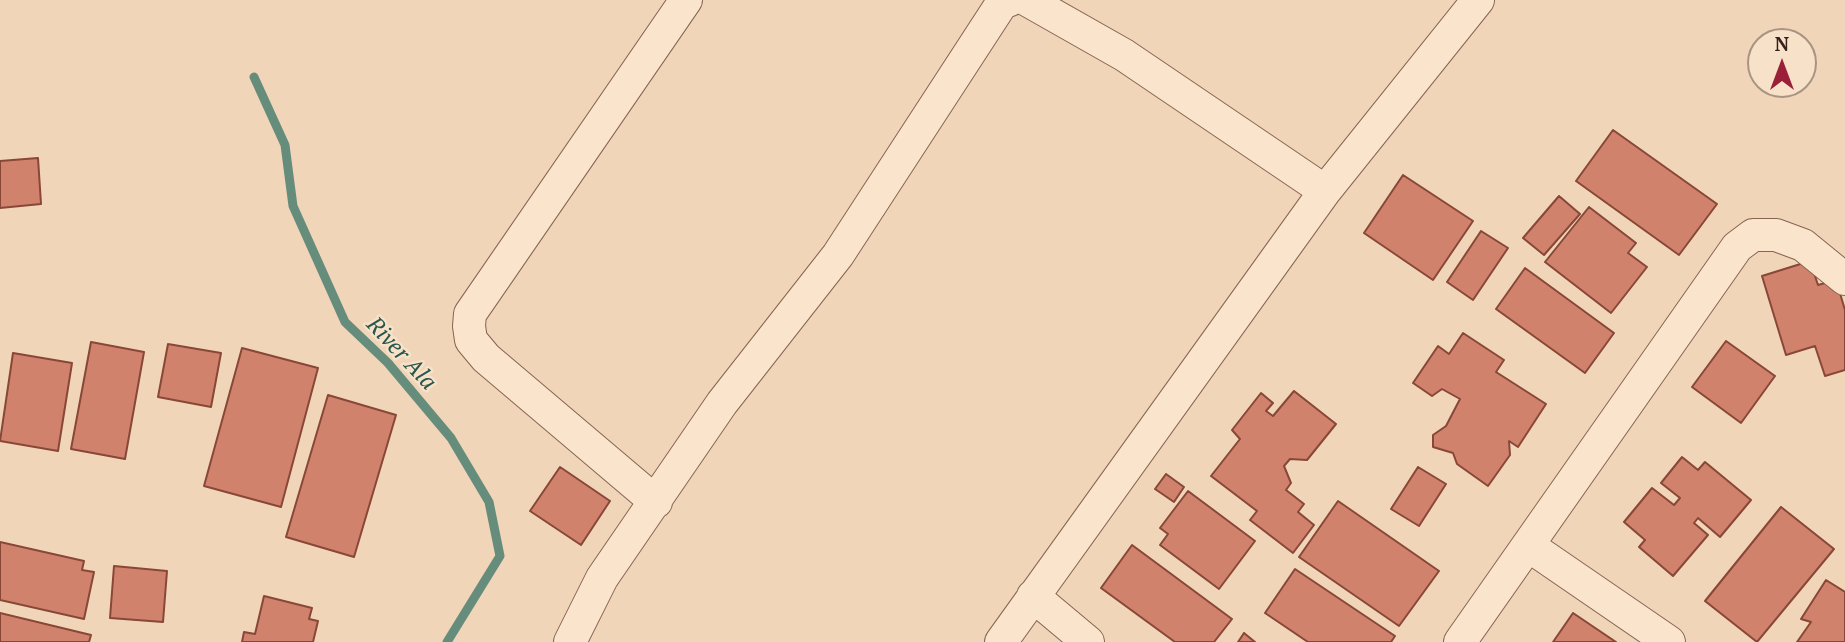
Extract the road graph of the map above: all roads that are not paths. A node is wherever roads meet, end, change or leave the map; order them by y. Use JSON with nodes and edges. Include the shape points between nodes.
{"nodes":[{"id":1,"x":686,"y":0,"type":"edge"},
{"id":2,"x":1010,"y":0,"type":"edge"},
{"id":3,"x":1027,"y":0,"type":"edge"},
{"id":4,"x":1478,"y":0,"type":"edge"},
{"id":5,"x":1325,"y":191,"type":"junction"},
{"id":6,"x":1845,"y":279,"type":"edge"},
{"id":7,"x":656,"y":502,"type":"junction"},
{"id":8,"x":1529,"y":546,"type":"junction"},
{"id":9,"x":1033,"y":596,"type":"junction"},
{"id":10,"x":570,"y":642,"type":"edge"},
{"id":11,"x":1001,"y":642,"type":"edge"},
{"id":12,"x":1088,"y":642,"type":"edge"},
{"id":13,"x":1460,"y":642,"type":"edge"},
{"id":14,"x":1669,"y":642,"type":"edge"}],
"edges":[{"from":1,"to":7,"type":"street","via":[[470,314],[469,326],[471,340],[486,358]]},
{"from":2,"to":7,"type":"street","via":[[1002,4],[838,255],[722,403]]},
{"from":3,"to":5,"type":"street","via":[[1124,55]]},
{"from":4,"to":5,"type":"street"},
{"from":5,"to":9,"type":"street"},
{"from":6,"to":8,"type":"street","via":[[1803,245],[1776,235],[1753,235],[1737,247]]},
{"from":7,"to":10,"type":"street","via":[[602,578]]},
{"from":8,"to":13,"type":"street"},
{"from":8,"to":14,"type":"street"},
{"from":9,"to":11,"type":"street"},
{"from":9,"to":12,"type":"street"}]}
